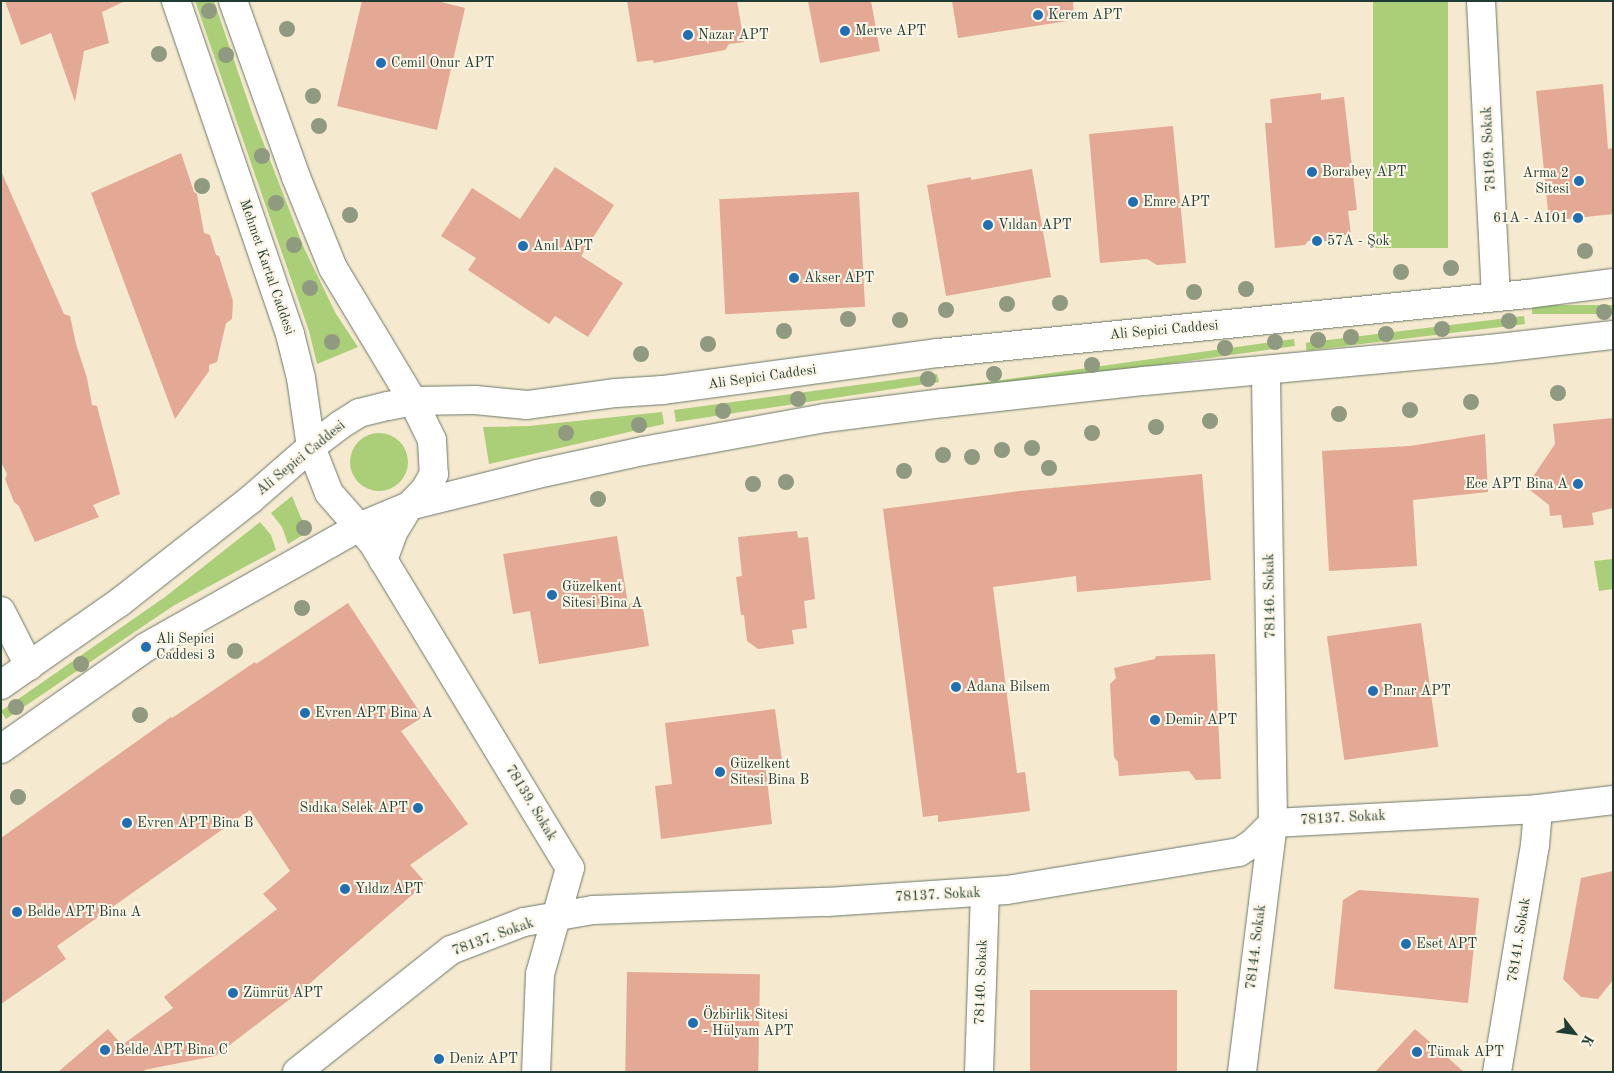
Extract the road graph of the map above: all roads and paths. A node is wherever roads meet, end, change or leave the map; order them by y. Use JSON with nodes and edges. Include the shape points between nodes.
{"nodes":[{"id":1,"x":176,"y":1,"type":"edge"},
{"id":2,"x":232,"y":1,"type":"edge"},
{"id":3,"x":1481,"y":1,"type":"edge"},
{"id":4,"x":1613,"y":284,"type":"edge"},
{"id":5,"x":1496,"y":297,"type":"junction"},
{"id":6,"x":1613,"y":335,"type":"edge"},
{"id":7,"x":1266,"y":370,"type":"junction"},
{"id":8,"x":413,"y":400,"type":"junction"},
{"id":9,"x":310,"y":447,"type":"junction"},
{"id":10,"x":409,"y":506,"type":"junction"},
{"id":11,"x":359,"y":527,"type":"junction"},
{"id":12,"x":383,"y":560,"type":"junction"},
{"id":13,"x":1,"y":611,"type":"edge"},
{"id":14,"x":29,"y":666,"type":"junction"},
{"id":15,"x":1,"y":685,"type":"edge"},
{"id":16,"x":1,"y":749,"type":"edge"},
{"id":17,"x":1613,"y":800,"type":"edge"},
{"id":18,"x":1538,"y":809,"type":"junction"},
{"id":19,"x":1273,"y":823,"type":"junction"},
{"id":20,"x":985,"y":892,"type":"junction"},
{"id":21,"x":557,"y":917,"type":"junction"},
{"id":22,"x":297,"y":1072,"type":"edge"},
{"id":23,"x":536,"y":1072,"type":"edge"},
{"id":24,"x":979,"y":1072,"type":"edge"},
{"id":25,"x":1242,"y":1072,"type":"edge"},
{"id":26,"x":1497,"y":1072,"type":"edge"}],
"edges":[{"from":1,"to":9,"type":"main road","name":"Mehmet Kartal Caddesi","via":[[290,334],[301,378]]},
{"from":2,"to":8,"type":"main road","via":[[283,143],[333,268]]},
{"from":3,"to":5,"type":"main road","name":"78169. Sokak"},
{"from":4,"to":5,"type":"main road","name":"Ali Sepici Caddesi"},
{"from":5,"to":8,"type":"main road","name":"Ali Sepici Caddesi","via":[[938,353],[663,390],[527,404]]},
{"from":6,"to":7,"type":"main road"},
{"from":7,"to":10,"type":"main road","via":[[825,418],[643,450]]},
{"from":7,"to":19,"type":"main road","name":"78146. Sokak"},
{"from":8,"to":9,"type":"main road","name":"Ali Sepici Caddesi","via":[[359,414]]},
{"from":8,"to":10,"type":"main road","via":[[432,440],[434,474],[424,491]]},
{"from":9,"to":11,"type":"main road","name":"Mehmet Kartal Caddesi","via":[[329,493]]},
{"from":9,"to":14,"type":"main road","name":"Ali Sepici Caddesi","via":[[250,500],[135,590]]},
{"from":10,"to":11,"type":"main road"},
{"from":10,"to":12,"type":"main road","via":[[393,533]]},
{"from":11,"to":12,"type":"main road","name":"78139. Sokak"},
{"from":11,"to":16,"type":"main road","via":[[146,647]]},
{"from":12,"to":21,"type":"main road","name":"78139. Sokak","via":[[570,868]]},
{"from":13,"to":14,"type":"main road"},
{"from":14,"to":15,"type":"main road","name":"Ali Sepici Caddesi"},
{"from":17,"to":18,"type":"main road","name":"78137. Sokak"},
{"from":18,"to":19,"type":"main road","name":"78137. Sokak"},
{"from":18,"to":26,"type":"main road","name":"78141. Sokak"},
{"from":19,"to":20,"type":"main road","name":"78137. Sokak","via":[[1239,852]]},
{"from":19,"to":25,"type":"main road","name":"78144. Sokak"},
{"from":20,"to":21,"type":"main road","name":"78137. Sokak","via":[[827,902],[593,910]]},
{"from":20,"to":24,"type":"main road","name":"78140. Sokak"},
{"from":21,"to":22,"type":"main road","name":"78137. Sokak","via":[[524,922],[450,950]]},
{"from":21,"to":23,"type":"main road","name":"78139. Sokak","via":[[540,974]]}]}
